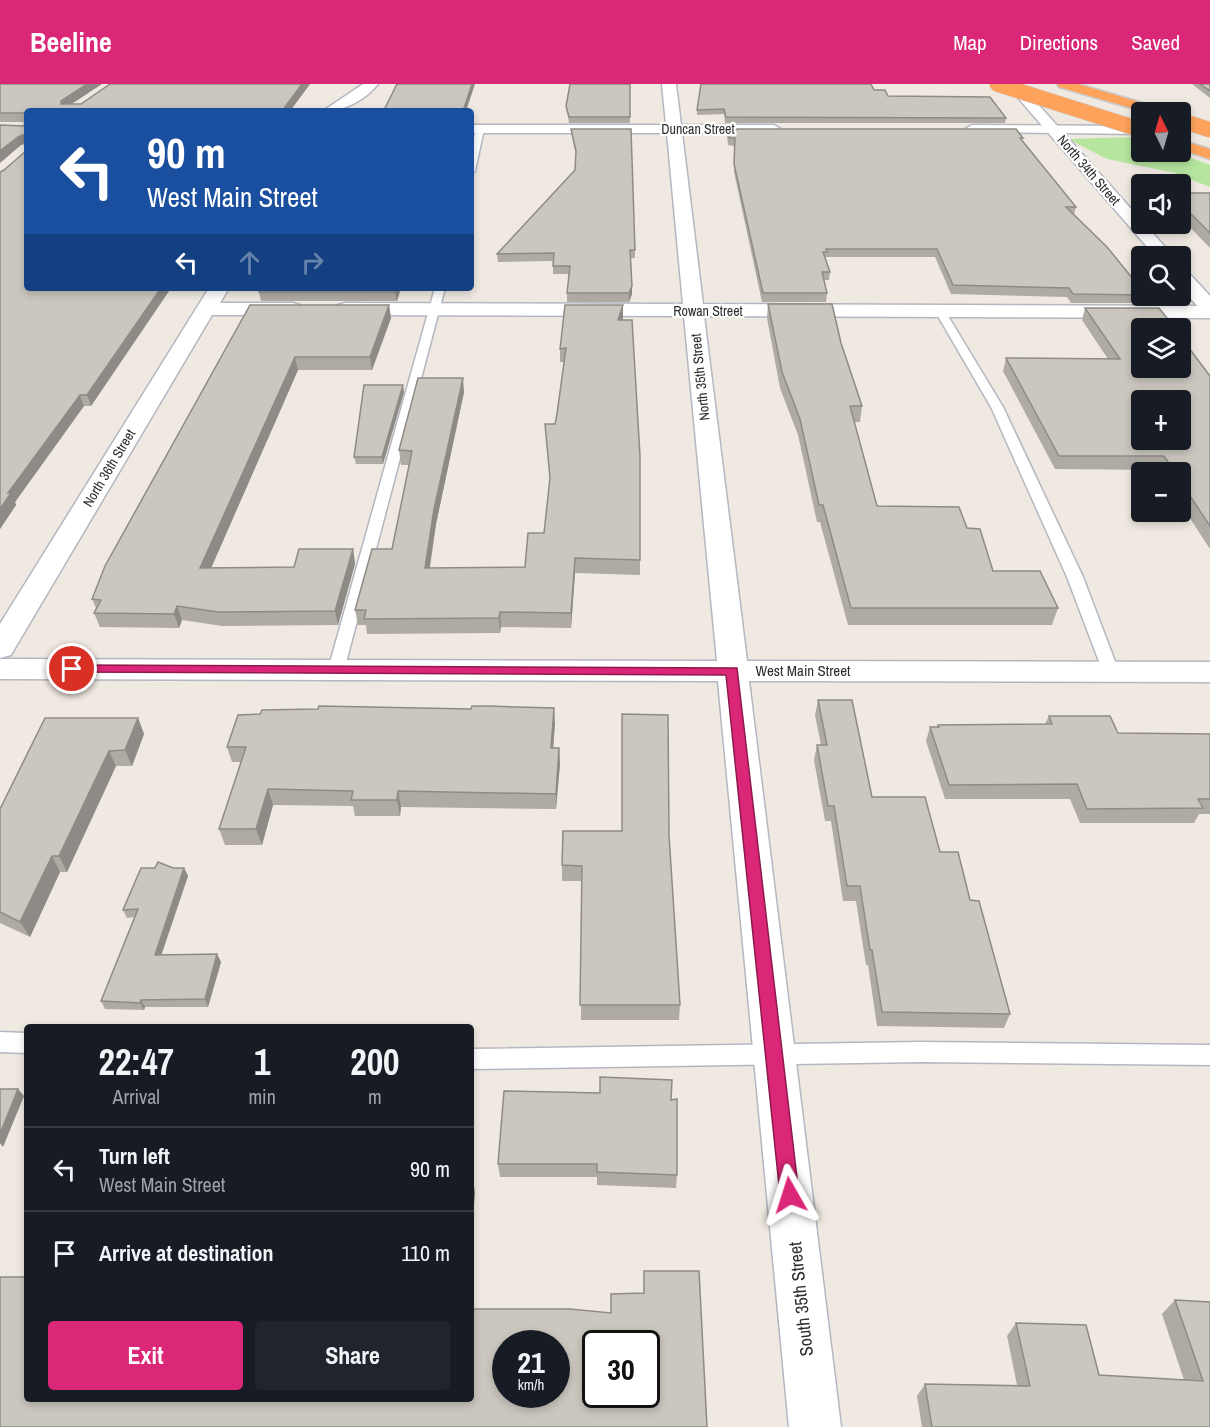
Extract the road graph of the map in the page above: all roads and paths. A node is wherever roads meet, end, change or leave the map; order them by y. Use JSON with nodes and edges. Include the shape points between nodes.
{"nodes":[{"id":1,"x":371,"y":84,"type":"edge"},
{"id":2,"x":669,"y":84,"type":"edge"},
{"id":3,"x":997,"y":84,"type":"edge"},
{"id":4,"x":1013,"y":84,"type":"edge"},
{"id":5,"x":1064,"y":84,"type":"edge"},
{"id":6,"x":1131,"y":104,"type":"edge"},
{"id":7,"x":335,"y":108,"type":"edge"},
{"id":8,"x":1191,"y":124,"type":"edge"},
{"id":9,"x":1131,"y":126,"type":"edge"},
{"id":10,"x":475,"y":129,"type":"edge"},
{"id":11,"x":674,"y":129,"type":"junction"},
{"id":12,"x":792,"y":129,"type":"edge"},
{"id":13,"x":958,"y":129,"type":"edge"},
{"id":14,"x":1053,"y":130,"type":"junction"},
{"id":15,"x":1131,"y":130,"type":"edge"},
{"id":16,"x":1191,"y":130,"type":"edge"},
{"id":17,"x":1210,"y":130,"type":"edge"},
{"id":18,"x":1191,"y":148,"type":"edge"},
{"id":19,"x":1210,"y":154,"type":"edge"},
{"id":20,"x":1155,"y":246,"type":"edge"},
{"id":21,"x":1191,"y":288,"type":"edge"},
{"id":22,"x":439,"y":291,"type":"edge"},
{"id":23,"x":212,"y":298,"type":"edge"},
{"id":24,"x":434,"y":309,"type":"junction"},
{"id":25,"x":693,"y":310,"type":"junction"},
{"id":26,"x":1210,"y":310,"type":"edge"},
{"id":27,"x":940,"y":311,"type":"junction"},
{"id":28,"x":0,"y":648,"type":"edge"},
{"id":29,"x":0,"y":669,"type":"edge"},
{"id":30,"x":336,"y":670,"type":"junction"},
{"id":31,"x":732,"y":671,"type":"junction"},
{"id":32,"x":1111,"y":672,"type":"junction"},
{"id":33,"x":1210,"y":672,"type":"edge"},
{"id":34,"x":0,"y":1042,"type":"edge"},
{"id":35,"x":24,"y":1043,"type":"edge"},
{"id":36,"x":1210,"y":1055,"type":"edge"},
{"id":37,"x":775,"y":1056,"type":"junction"},
{"id":38,"x":474,"y":1059,"type":"edge"},
{"id":39,"x":815,"y":1427,"type":"edge"}],
"edges":[{"from":1,"to":7,"type":"street"},
{"from":2,"to":11,"type":"street","name":"North 35th Street"},
{"from":3,"to":9,"type":"highway","bridge":true},
{"from":4,"to":14,"type":"street","name":"North 34th Street"},
{"from":5,"to":6,"type":"highway"},
{"from":8,"to":17,"type":"highway","bridge":true},
{"from":10,"to":11,"type":"street","name":"Duncan Street"},
{"from":11,"to":12,"type":"street","name":"Duncan Street"},
{"from":11,"to":25,"type":"street","name":"North 35th Street"},
{"from":13,"to":14,"type":"street"},
{"from":14,"to":15,"type":"street"},
{"from":14,"to":20,"type":"street","name":"North 34th Street"},
{"from":16,"to":17,"type":"street"},
{"from":18,"to":19,"type":"highway"},
{"from":21,"to":26,"type":"street"},
{"from":22,"to":24,"type":"lane"},
{"from":23,"to":24,"type":"street","name":"Rowan Street","via":[[320,309]]},
{"from":23,"to":28,"type":"street","name":"North 36th Street"},
{"from":24,"to":25,"type":"street","name":"Rowan Street"},
{"from":24,"to":30,"type":"lane"},
{"from":25,"to":27,"type":"street","name":"Rowan Street"},
{"from":25,"to":31,"type":"street","name":"North 35th Street"},
{"from":26,"to":27,"type":"street","name":"Rowan Street"},
{"from":27,"to":32,"type":"lane","via":[[997,407],[1075,577]]},
{"from":29,"to":30,"type":"street","name":"West Main Street"},
{"from":30,"to":31,"type":"street","name":"West Main Street"},
{"from":31,"to":32,"type":"street","name":"West Main Street"},
{"from":31,"to":37,"type":"street","name":"South 35th Street"},
{"from":32,"to":33,"type":"street","name":"West Main Street"},
{"from":34,"to":35,"type":"lane"},
{"from":36,"to":37,"type":"lane","via":[[921,1052]]},
{"from":37,"to":38,"type":"lane"},
{"from":37,"to":39,"type":"street","name":"South 35th Street"}]}
